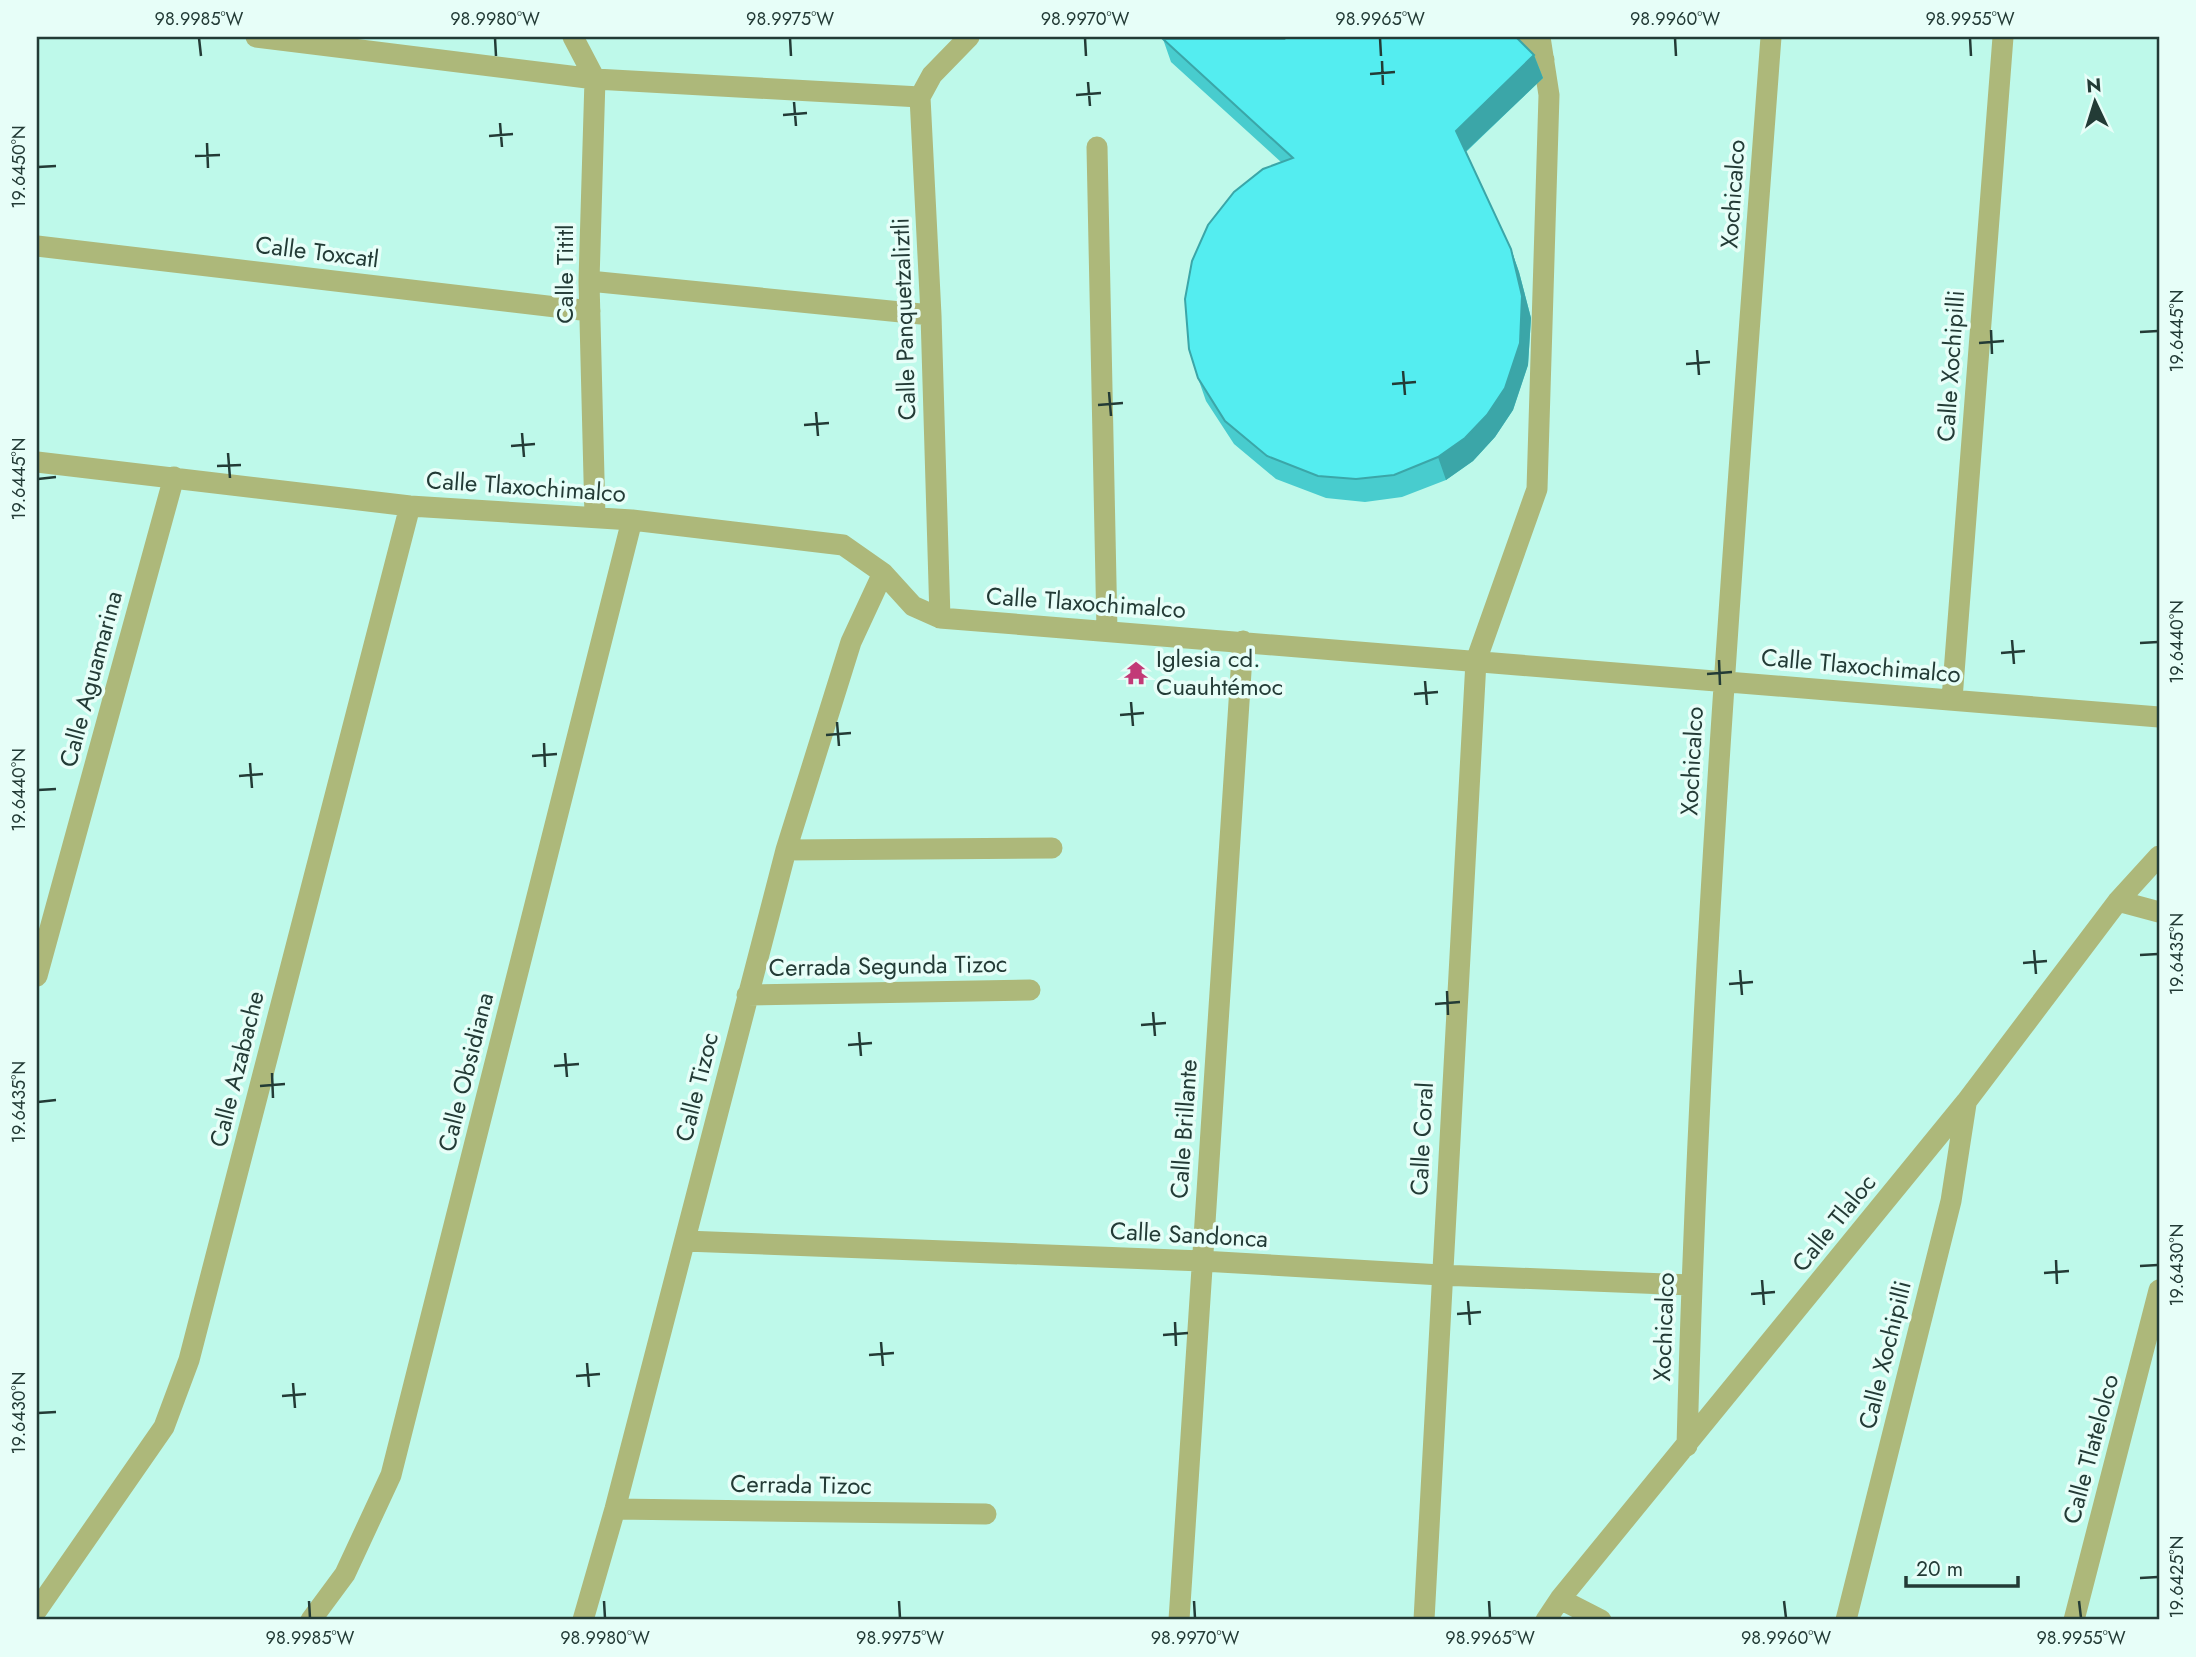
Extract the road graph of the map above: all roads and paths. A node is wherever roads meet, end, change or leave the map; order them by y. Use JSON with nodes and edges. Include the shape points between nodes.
{"nodes":[{"id":1,"x":256,"y":37,"type":"edge"},
{"id":2,"x":573,"y":37,"type":"edge"},
{"id":3,"x":969,"y":37,"type":"edge"},
{"id":4,"x":1519,"y":37,"type":"edge"},
{"id":5,"x":1540,"y":37,"type":"edge"},
{"id":6,"x":1771,"y":37,"type":"edge"},
{"id":7,"x":2003,"y":37,"type":"edge"},
{"id":8,"x":1544,"y":60,"type":"junction"},
{"id":9,"x":595,"y":79,"type":"junction"},
{"id":10,"x":919,"y":97,"type":"junction"},
{"id":11,"x":1097,"y":147,"type":"dead end"},
{"id":12,"x":37,"y":246,"type":"edge"},
{"id":13,"x":589,"y":281,"type":"junction"},
{"id":14,"x":590,"y":311,"type":"junction"},
{"id":15,"x":931,"y":315,"type":"junction"},
{"id":16,"x":37,"y":463,"type":"edge"},
{"id":17,"x":174,"y":477,"type":"junction"},
{"id":18,"x":410,"y":506,"type":"junction"},
{"id":19,"x":595,"y":517,"type":"junction"},
{"id":20,"x":632,"y":520,"type":"junction"},
{"id":21,"x":883,"y":573,"type":"junction"},
{"id":22,"x":940,"y":618,"type":"junction"},
{"id":23,"x":1107,"y":631,"type":"junction"},
{"id":24,"x":1243,"y":641,"type":"junction"},
{"id":25,"x":1476,"y":661,"type":"junction"},
{"id":26,"x":1723,"y":681,"type":"junction"},
{"id":27,"x":1952,"y":699,"type":"junction"},
{"id":28,"x":2159,"y":717,"type":"edge"},
{"id":29,"x":1052,"y":848,"type":"dead end"},
{"id":30,"x":786,"y":850,"type":"junction"},
{"id":31,"x":2159,"y":856,"type":"edge"},
{"id":32,"x":2118,"y":901,"type":"junction"},
{"id":33,"x":2159,"y":912,"type":"edge"},
{"id":34,"x":37,"y":976,"type":"edge"},
{"id":35,"x":1030,"y":990,"type":"dead end"},
{"id":36,"x":747,"y":995,"type":"junction"},
{"id":37,"x":1966,"y":1101,"type":"junction"},
{"id":38,"x":685,"y":1241,"type":"junction"},
{"id":39,"x":1202,"y":1262,"type":"junction"},
{"id":40,"x":1441,"y":1275,"type":"junction"},
{"id":41,"x":1691,"y":1285,"type":"junction"},
{"id":42,"x":2159,"y":1290,"type":"edge"},
{"id":43,"x":1687,"y":1446,"type":"junction"},
{"id":44,"x":615,"y":1509,"type":"junction"},
{"id":45,"x":986,"y":1514,"type":"dead end"},
{"id":46,"x":1560,"y":1599,"type":"junction"},
{"id":47,"x":37,"y":1610,"type":"edge"},
{"id":48,"x":311,"y":1620,"type":"edge"},
{"id":49,"x":583,"y":1620,"type":"edge"},
{"id":50,"x":1179,"y":1620,"type":"edge"},
{"id":51,"x":1424,"y":1620,"type":"edge"},
{"id":52,"x":1546,"y":1620,"type":"edge"},
{"id":53,"x":1601,"y":1620,"type":"edge"},
{"id":54,"x":1846,"y":1620,"type":"edge"},
{"id":55,"x":2074,"y":1620,"type":"edge"}],
"edges":[{"from":1,"to":9,"type":"street"},
{"from":2,"to":9,"type":"street","name":"Calle Tititl"},
{"from":3,"to":10,"type":"street","via":[[932,75]]},
{"from":4,"to":8,"type":"street"},
{"from":5,"to":8,"type":"street","name":"Calle Coral"},
{"from":6,"to":26,"type":"street","name":"Xochicalco"},
{"from":7,"to":27,"type":"street","name":"Calle Xochipilli"},
{"from":8,"to":25,"type":"street","name":"Calle Coral","via":[[1549,95],[1537,489]]},
{"from":9,"to":10,"type":"street"},
{"from":9,"to":13,"type":"street","name":"Calle Tititl"},
{"from":10,"to":15,"type":"street","name":"Calle Panquetzaliztli"},
{"from":11,"to":23,"type":"street"},
{"from":12,"to":14,"type":"street","name":"Calle Toxcatl"},
{"from":13,"to":14,"type":"street","name":"Calle Tititl"},
{"from":13,"to":15,"type":"street"},
{"from":14,"to":19,"type":"street","name":"Calle Tititl"},
{"from":15,"to":22,"type":"street","name":"Calle Panquetzaliztli"},
{"from":16,"to":17,"type":"street","name":"Calle Tlaxochimalco"},
{"from":17,"to":18,"type":"street","name":"Calle Tlaxochimalco"},
{"from":17,"to":34,"type":"street","name":"Calle Aguamarina"},
{"from":18,"to":19,"type":"street","name":"Calle Tlaxochimalco"},
{"from":18,"to":47,"type":"street","name":"Calle Azabache","via":[[189,1360],[164,1427]]},
{"from":19,"to":20,"type":"street","name":"Calle Tlaxochimalco"},
{"from":20,"to":21,"type":"street","name":"Calle Tlaxochimalco","via":[[843,545]]},
{"from":20,"to":48,"type":"street","name":"Calle Obsidiana","via":[[391,1475],[345,1574]]},
{"from":21,"to":22,"type":"street","name":"Calle Tlaxochimalco","via":[[913,606]]},
{"from":21,"to":30,"type":"street","name":"Calle Tizoc","via":[[851,642]]},
{"from":22,"to":23,"type":"street","name":"Calle Tlaxochimalco"},
{"from":23,"to":24,"type":"street","name":"Calle Tlaxochimalco"},
{"from":24,"to":25,"type":"street","name":"Calle Tlaxochimalco"},
{"from":24,"to":39,"type":"street","name":"Calle Brillante"},
{"from":25,"to":26,"type":"street","name":"Calle Tlaxochimalco"},
{"from":25,"to":40,"type":"street","name":"Calle Coral"},
{"from":26,"to":27,"type":"street","name":"Calle Tlaxochimalco"},
{"from":26,"to":41,"type":"street","name":"Xochicalco"},
{"from":27,"to":28,"type":"street","name":"Calle Tlaxochimalco"},
{"from":29,"to":30,"type":"street"},
{"from":30,"to":36,"type":"street","name":"Calle Tizoc"},
{"from":31,"to":32,"type":"street","name":"Calle Tlaloc"},
{"from":32,"to":33,"type":"street"},
{"from":32,"to":37,"type":"street","name":"Calle Tlaloc"},
{"from":35,"to":36,"type":"street","name":"Cerrada Segunda Tizoc"},
{"from":36,"to":38,"type":"street","name":"Calle Tizoc"},
{"from":37,"to":43,"type":"street","name":"Calle Tlaloc"},
{"from":37,"to":54,"type":"street","name":"Calle Xochipilli","via":[[1951,1201]]},
{"from":38,"to":39,"type":"street","name":"Calle Sandonca"},
{"from":38,"to":44,"type":"street","name":"Calle Tizoc"},
{"from":39,"to":40,"type":"street","name":"Calle Sandonca"},
{"from":39,"to":50,"type":"street","name":"Calle Brillante"},
{"from":40,"to":41,"type":"street","name":"Calle Sandonca"},
{"from":40,"to":51,"type":"street","name":"Calle Coral"},
{"from":41,"to":43,"type":"street","name":"Xochicalco"},
{"from":42,"to":55,"type":"street","name":"Calle Tlatelolco"},
{"from":43,"to":46,"type":"street","name":"Calle Tlaloc"},
{"from":44,"to":45,"type":"street","name":"Cerrada Tizoc"},
{"from":44,"to":49,"type":"street","name":"Calle Tizoc"},
{"from":46,"to":52,"type":"street","name":"Calle Tlaloc"},
{"from":46,"to":53,"type":"street"}]}
